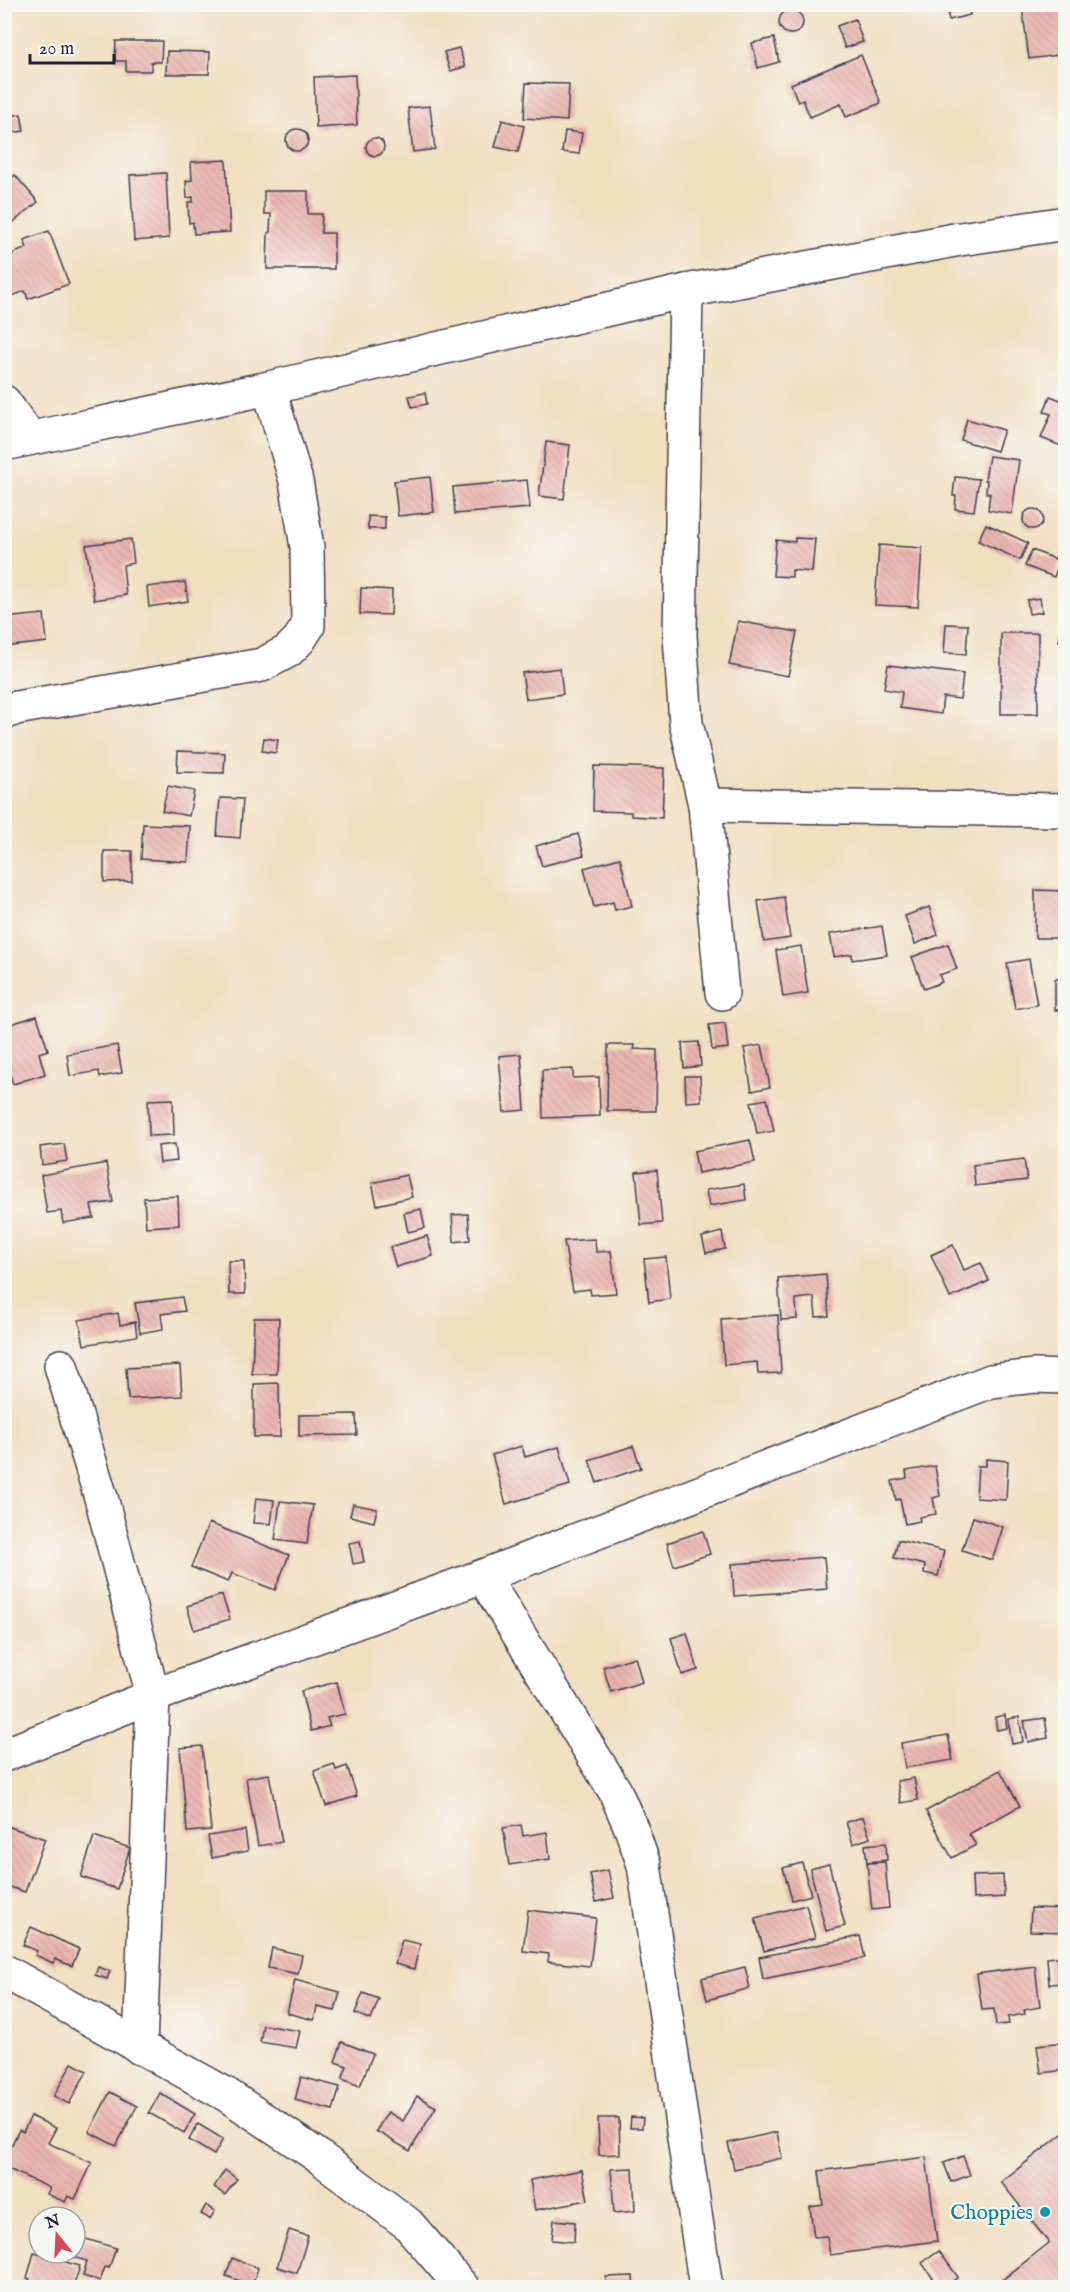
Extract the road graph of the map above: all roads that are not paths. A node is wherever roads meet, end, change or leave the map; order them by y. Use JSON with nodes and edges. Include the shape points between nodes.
{"nodes":[{"id":1,"x":1065,"y":223,"type":"edge"},
{"id":2,"x":686,"y":291,"type":"junction"},
{"id":3,"x":269,"y":388,"type":"junction"},
{"id":4,"x":4,"y":402,"type":"edge"},
{"id":5,"x":17,"y":440,"type":"edge"},
{"id":6,"x":4,"y":713,"type":"edge"},
{"id":7,"x":705,"y":805,"type":"junction"},
{"id":8,"x":1065,"y":810,"type":"edge"},
{"id":9,"x":722,"y":993,"type":"dead end"},
{"id":10,"x":61,"y":1366,"type":"dead end"},
{"id":11,"x":1065,"y":1377,"type":"edge"},
{"id":12,"x":483,"y":1576,"type":"junction"},
{"id":13,"x":153,"y":1696,"type":"junction"},
{"id":14,"x":4,"y":1755,"type":"edge"},
{"id":15,"x":4,"y":1971,"type":"edge"},
{"id":16,"x":140,"y":2048,"type":"junction"},
{"id":17,"x":463,"y":2288,"type":"edge"},
{"id":18,"x":706,"y":2288,"type":"edge"}],
"edges":[{"from":1,"to":2,"type":"street","via":[[960,238]]},
{"from":2,"to":3,"type":"street"},
{"from":2,"to":7,"type":"street","via":[[680,636],[686,723]]},
{"from":3,"to":5,"type":"street"},
{"from":3,"to":6,"type":"street","via":[[296,481],[307,548],[308,626],[299,640],[262,665]]},
{"from":4,"to":5,"type":"street"},
{"from":7,"to":8,"type":"street"},
{"from":7,"to":9,"type":"street"},
{"from":10,"to":13,"type":"street","via":[[102,1501]]},
{"from":11,"to":12,"type":"street","via":[[991,1381]]},
{"from":12,"to":13,"type":"street"},
{"from":12,"to":18,"type":"street","via":[[615,1791],[644,1865]]},
{"from":13,"to":14,"type":"street"},
{"from":13,"to":16,"type":"street"},
{"from":15,"to":16,"type":"street"},
{"from":16,"to":17,"type":"street","via":[[227,2095],[318,2156],[408,2224]]}]}
